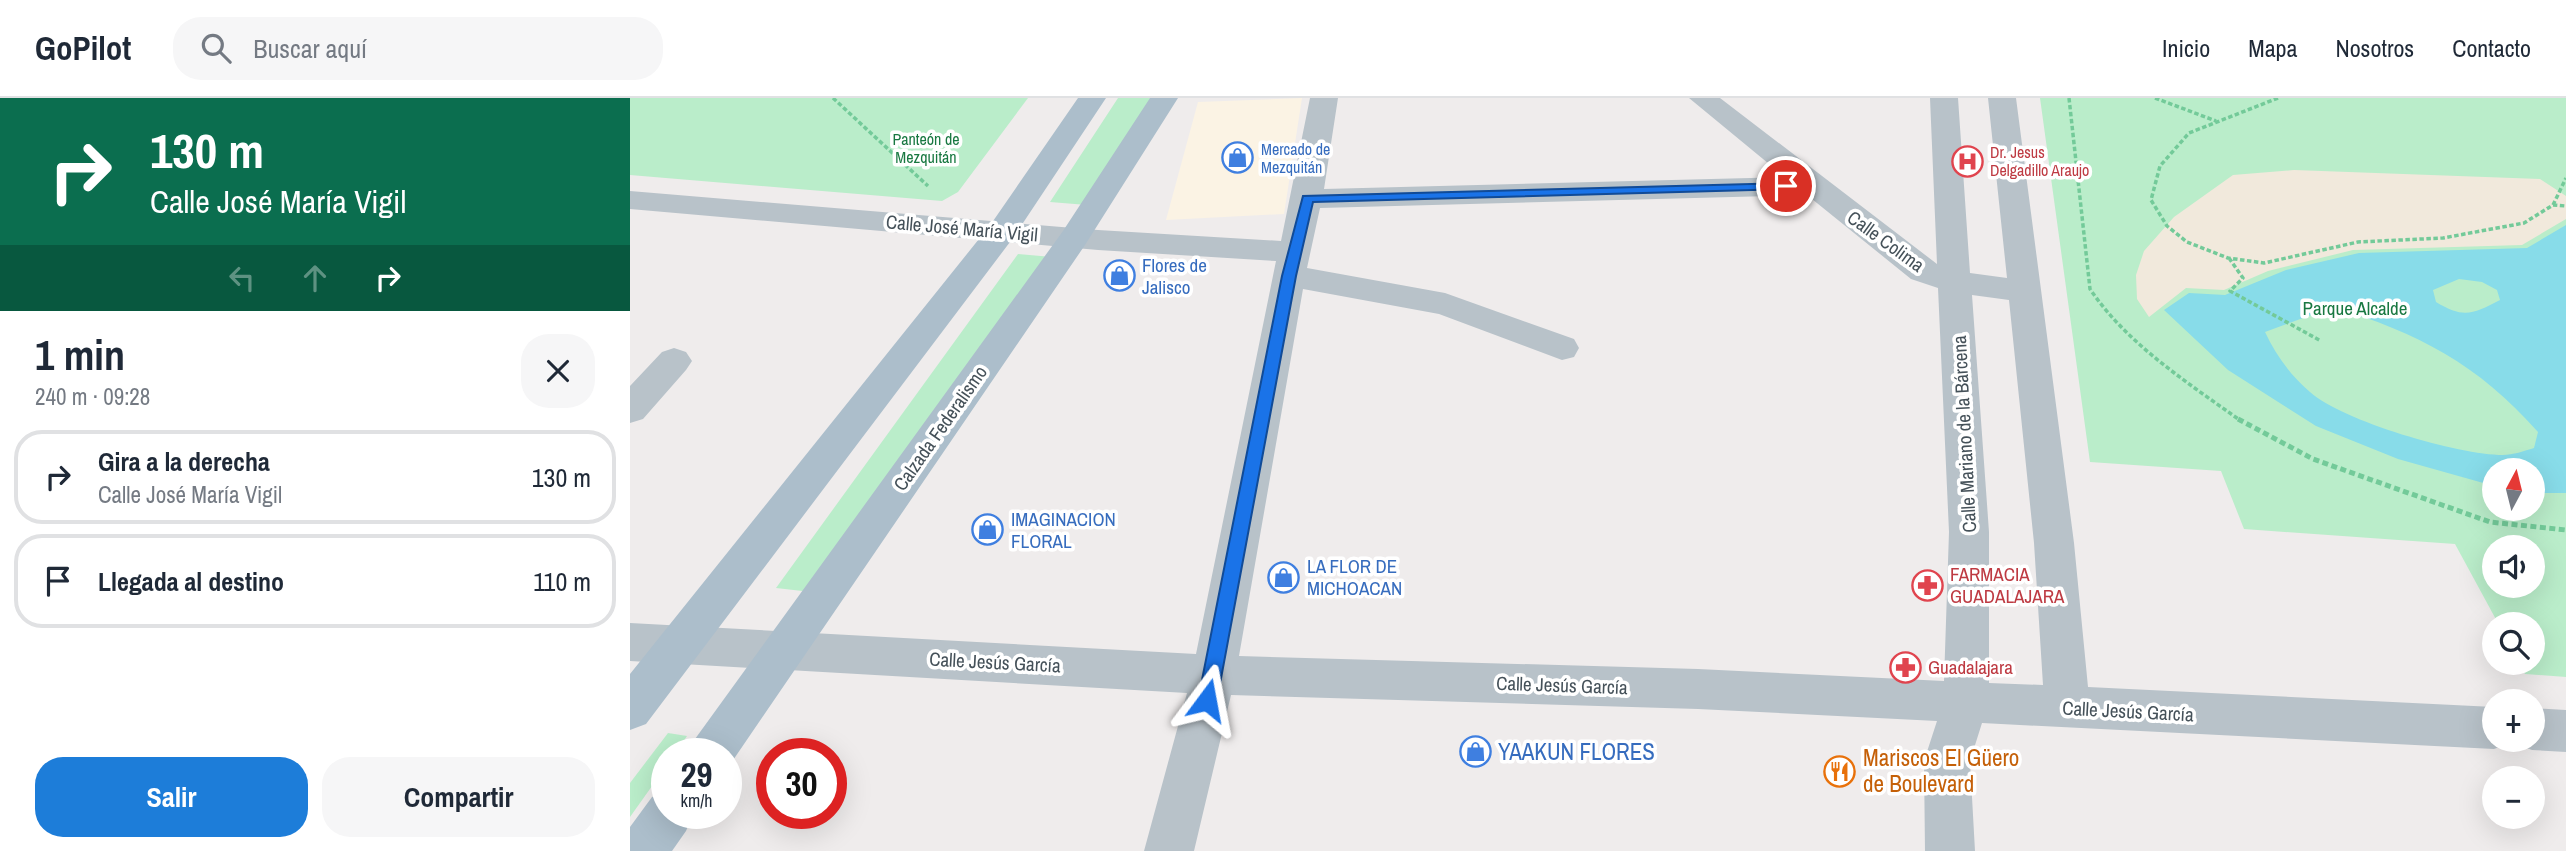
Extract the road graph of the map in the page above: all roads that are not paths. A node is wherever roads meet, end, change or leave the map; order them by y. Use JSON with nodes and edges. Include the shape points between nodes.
{"nodes":[{"id":1,"x":1092,"y":98,"type":"edge"},
{"id":2,"x":1164,"y":98,"type":"edge"},
{"id":3,"x":1324,"y":98,"type":"edge"},
{"id":4,"x":1703,"y":98,"type":"edge"},
{"id":5,"x":1944,"y":98,"type":"edge"},
{"id":6,"x":2002,"y":98,"type":"edge"},
{"id":7,"x":1812,"y":186,"type":"junction"},
{"id":8,"x":1307,"y":199,"type":"junction"},
{"id":9,"x":630,"y":200,"type":"edge"},
{"id":10,"x":1002,"y":231,"type":"junction"},
{"id":11,"x":1074,"y":238,"type":"junction"},
{"id":12,"x":1292,"y":264,"type":"junction"},
{"id":13,"x":1956,"y":282,"type":"junction"},
{"id":14,"x":2023,"y":291,"type":"junction"},
{"id":15,"x":1562,"y":348,"type":"dead end"},
{"id":16,"x":674,"y":361,"type":"dead end"},
{"id":17,"x":630,"y":408,"type":"edge"},
{"id":18,"x":630,"y":642,"type":"edge"},
{"id":19,"x":681,"y":644,"type":"junction"},
{"id":20,"x":785,"y":650,"type":"junction"},
{"id":21,"x":1214,"y":674,"type":"junction"},
{"id":22,"x":1966,"y":702,"type":"junction"},
{"id":23,"x":2067,"y":708,"type":"junction"},
{"id":24,"x":630,"y":709,"type":"edge"},
{"id":25,"x":2482,"y":727,"type":"edge"},
{"id":26,"x":2545,"y":730,"type":"edge"},
{"id":27,"x":2566,"y":731,"type":"edge"},
{"id":28,"x":722,"y":738,"type":"edge"},
{"id":29,"x":658,"y":829,"type":"edge"},
{"id":30,"x":643,"y":851,"type":"edge"},
{"id":31,"x":1169,"y":851,"type":"edge"},
{"id":32,"x":1950,"y":851,"type":"edge"}],
"edges":[{"from":1,"to":10,"type":"main road"},
{"from":2,"to":11,"type":"main road","name":"Calzada Federalismo"},
{"from":3,"to":8,"type":"street"},
{"from":4,"to":7,"type":"street","name":"Calle Colima"},
{"from":5,"to":13,"type":"street","name":"Calle Mariano de la Bárcena"},
{"from":6,"to":14,"type":"street"},
{"from":7,"to":8,"type":"street"},
{"from":7,"to":13,"type":"street","name":"Calle Colima","via":[[1923,271]]},
{"from":8,"to":12,"type":"street"},
{"from":9,"to":10,"type":"street","name":"Calle José María Vigil"},
{"from":10,"to":11,"type":"street","name":"Calle José María Vigil"},
{"from":10,"to":19,"type":"main road"},
{"from":11,"to":12,"type":"street","name":"Calle José María Vigil"},
{"from":11,"to":20,"type":"main road","name":"Calzada Federalismo"},
{"from":12,"to":15,"type":"street","name":"Calle José María Vigil","via":[[1445,304]]},
{"from":12,"to":21,"type":"street"},
{"from":13,"to":14,"type":"street","name":"Calle Colima"},
{"from":13,"to":22,"type":"street","name":"Calle Mariano de la Bárcena","via":[[1969,532]]},
{"from":14,"to":23,"type":"street","via":[[2054,542]]},
{"from":16,"to":17,"type":"street"},
{"from":18,"to":19,"type":"street","name":"Calle Jesús García"},
{"from":19,"to":20,"type":"street","name":"Calle Jesús García"},
{"from":19,"to":24,"type":"main road"},
{"from":20,"to":21,"type":"street","name":"Calle Jesús García"},
{"from":20,"to":28,"type":"main road","name":"Calzada Federalismo"},
{"from":21,"to":22,"type":"street","name":"Calle Jesús García"},
{"from":21,"to":31,"type":"street"},
{"from":22,"to":23,"type":"street","name":"Calle Jesús García"},
{"from":22,"to":32,"type":"street","name":"Calle Mariano de la Bárcena","via":[[1947,761]]},
{"from":23,"to":25,"type":"street","name":"Calle Jesús García"},
{"from":26,"to":27,"type":"street"},
{"from":29,"to":30,"type":"main road"}]}
